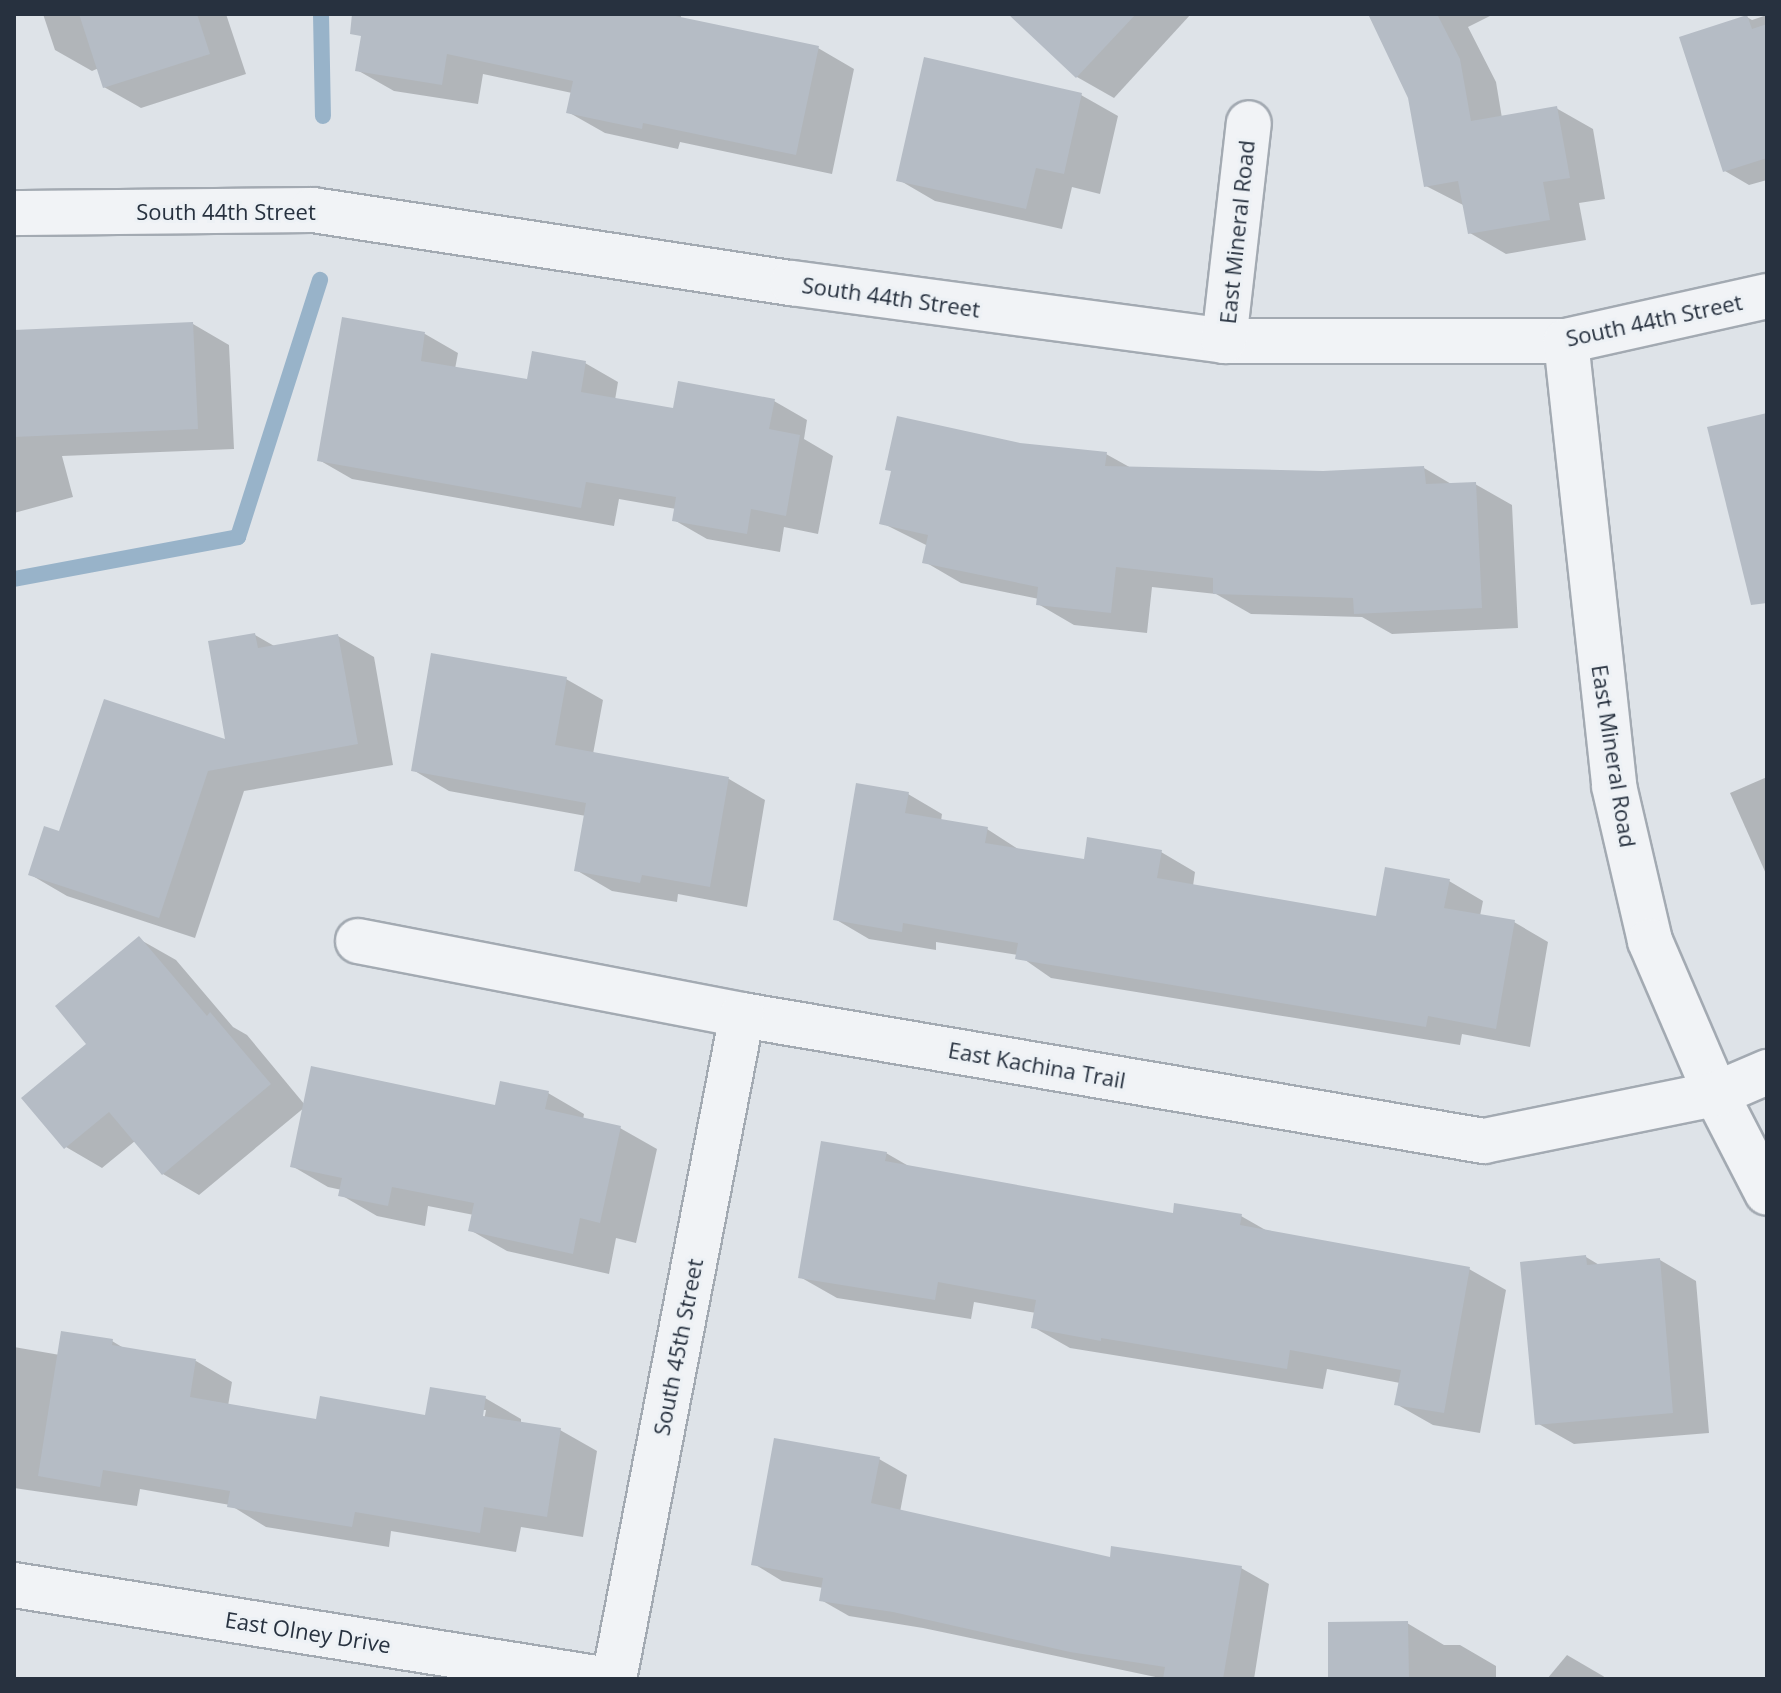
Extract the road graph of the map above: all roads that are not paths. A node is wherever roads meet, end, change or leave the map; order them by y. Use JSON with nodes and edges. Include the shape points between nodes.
{"nodes":[{"id":1,"x":1249,"y":123,"type":"dead end"},
{"id":2,"x":14,"y":213,"type":"edge"},
{"id":3,"x":1767,"y":296,"type":"edge"},
{"id":4,"x":1224,"y":341,"type":"junction"},
{"id":5,"x":1566,"y":341,"type":"junction"},
{"id":6,"x":358,"y":941,"type":"dead end"},
{"id":7,"x":742,"y":1015,"type":"junction"},
{"id":8,"x":1767,"y":1072,"type":"edge"},
{"id":9,"x":1716,"y":1094,"type":"junction"},
{"id":10,"x":1767,"y":1193,"type":"edge"},
{"id":11,"x":14,"y":1585,"type":"edge"},
{"id":12,"x":602,"y":1679,"type":"edge"},
{"id":13,"x":614,"y":1679,"type":"edge"}],
"edges":[{"from":1,"to":4,"type":"street","name":"East Mineral Road"},
{"from":2,"to":4,"type":"street","name":"South 44th Street","via":[[313,210],[776,281]]},
{"from":3,"to":5,"type":"street","name":"South 44th Street"},
{"from":4,"to":5,"type":"street","name":"South 44th Street"},
{"from":5,"to":9,"type":"street","name":"East Mineral Road","via":[[1614,786],[1650,941]]},
{"from":6,"to":7,"type":"street","name":"East Kachina Trail"},
{"from":7,"to":9,"type":"street","name":"East Kachina Trail","via":[[1484,1141]]},
{"from":7,"to":13,"type":"street","name":"South 45th Street"},
{"from":8,"to":9,"type":"street","name":"East Kachina Trail"},
{"from":9,"to":10,"type":"street","name":"East Mineral Road"},
{"from":11,"to":12,"type":"street","name":"East Olney Drive"}]}
